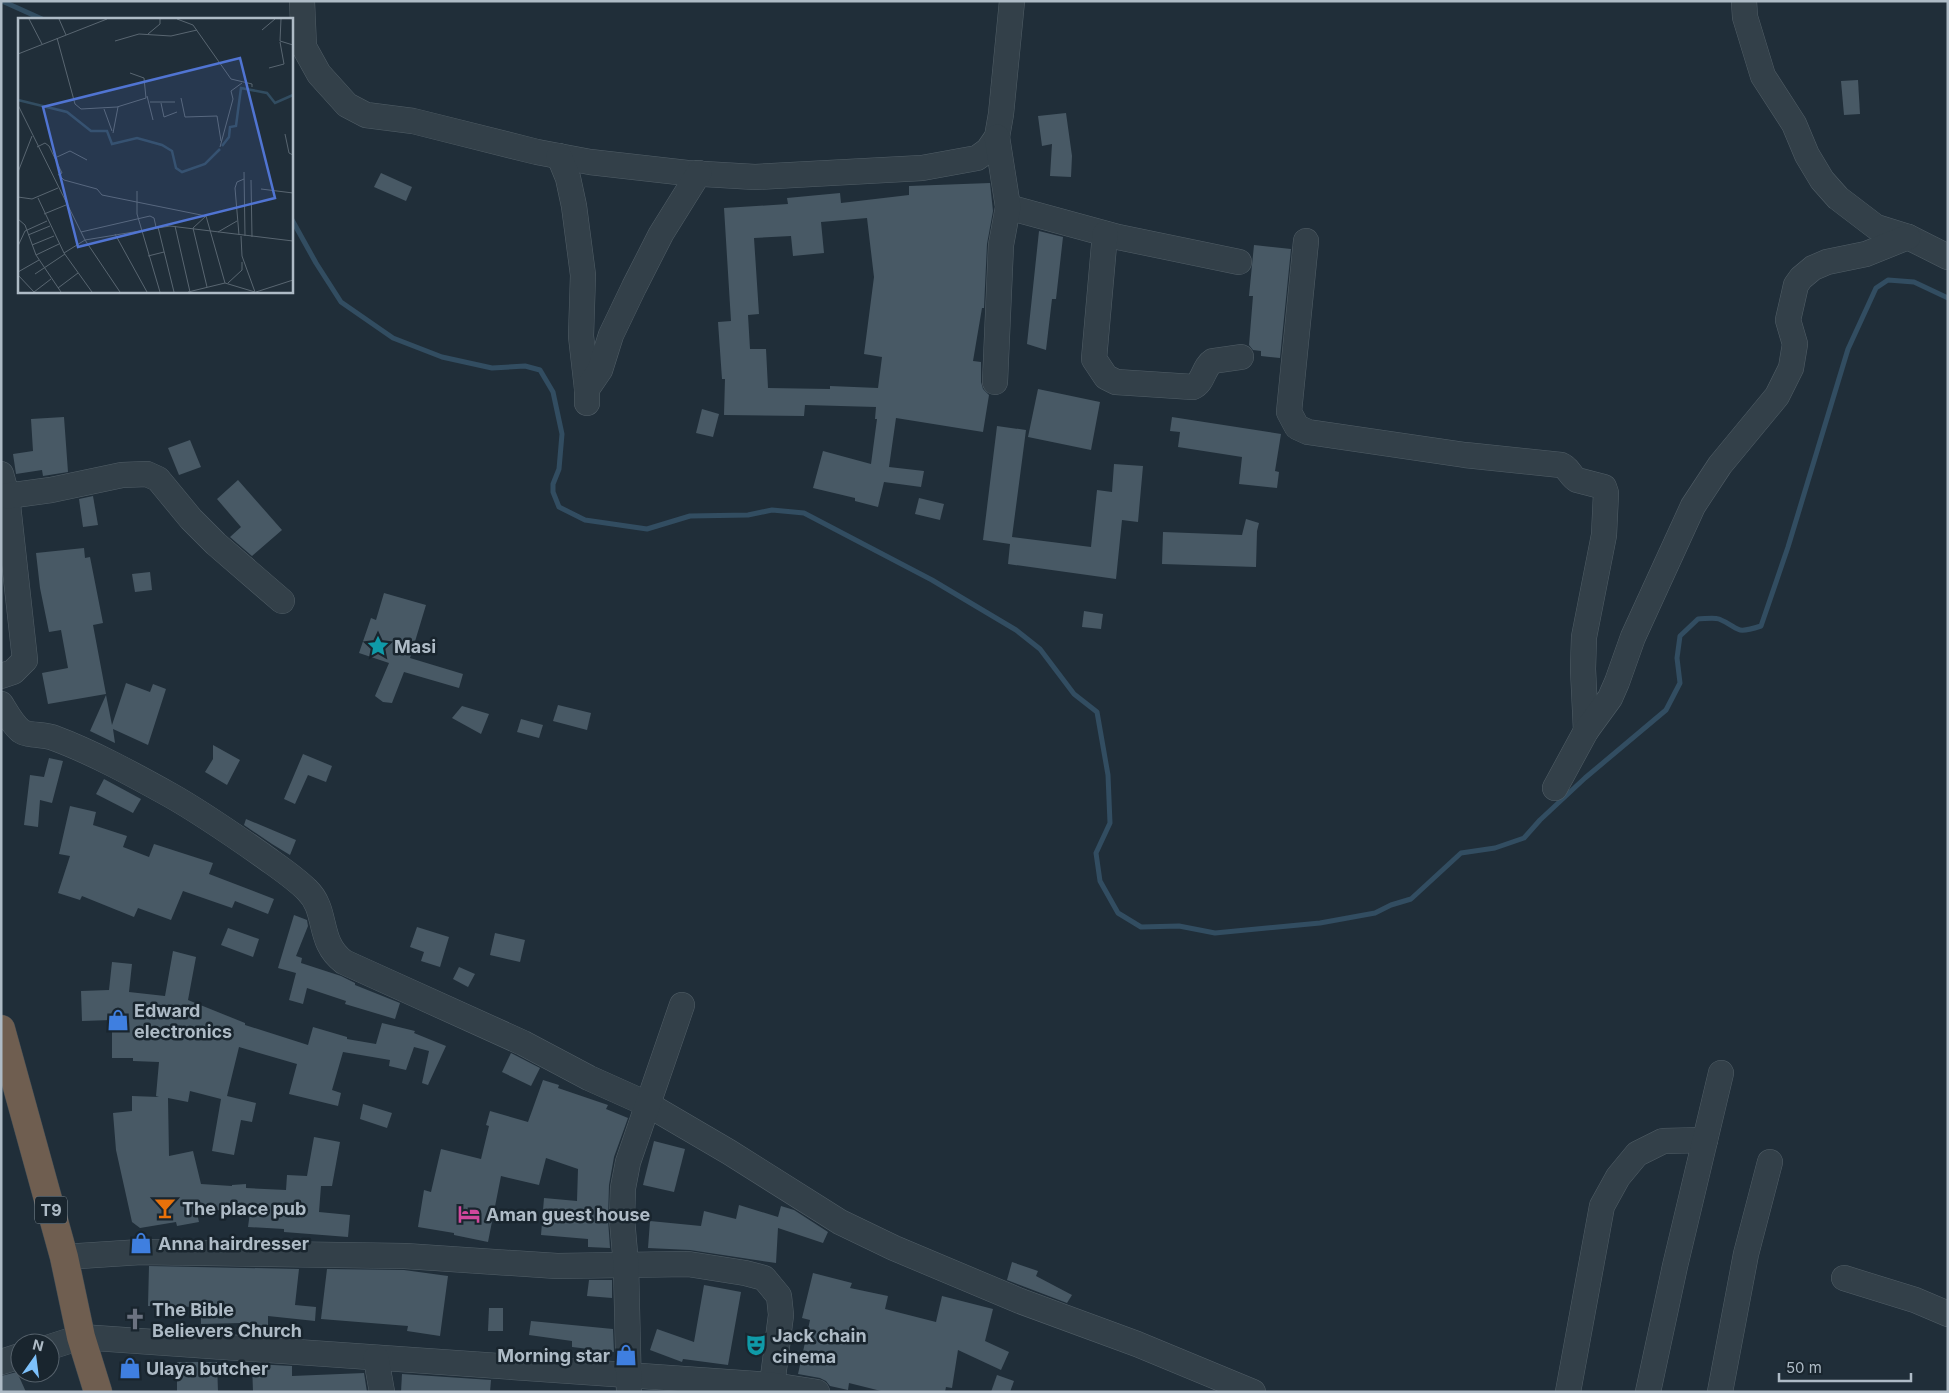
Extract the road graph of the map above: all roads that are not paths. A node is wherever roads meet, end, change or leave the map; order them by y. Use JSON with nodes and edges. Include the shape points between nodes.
{"nodes":[{"id":1,"x":302,"y":1,"type":"edge"},
{"id":2,"x":1012,"y":1,"type":"edge"},
{"id":3,"x":1744,"y":1,"type":"edge"},
{"id":4,"x":996,"y":137,"type":"junction"},
{"id":5,"x":559,"y":156,"type":"junction"},
{"id":6,"x":699,"y":174,"type":"junction"},
{"id":7,"x":1008,"y":207,"type":"junction"},
{"id":8,"x":1105,"y":234,"type":"junction"},
{"id":9,"x":1908,"y":237,"type":"junction"},
{"id":10,"x":1306,"y":241,"type":"dead end"},
{"id":11,"x":1948,"y":257,"type":"edge"},
{"id":12,"x":1239,"y":262,"type":"dead end"},
{"id":13,"x":1241,"y":357,"type":"dead end"},
{"id":14,"x":995,"y":382,"type":"dead end"},
{"id":15,"x":4,"y":485,"type":"edge"},
{"id":16,"x":282,"y":601,"type":"dead end"},
{"id":17,"x":1,"y":676,"type":"edge"},
{"id":18,"x":1,"y":704,"type":"edge"},
{"id":19,"x":1586,"y":731,"type":"junction"},
{"id":20,"x":1555,"y":788,"type":"dead end"},
{"id":21,"x":682,"y":1005,"type":"dead end"},
{"id":22,"x":1,"y":1029,"type":"edge"},
{"id":23,"x":1721,"y":1073,"type":"dead end"},
{"id":24,"x":647,"y":1104,"type":"junction"},
{"id":25,"x":1705,"y":1140,"type":"junction"},
{"id":26,"x":1770,"y":1162,"type":"dead end"},
{"id":27,"x":64,"y":1257,"type":"junction"},
{"id":28,"x":626,"y":1265,"type":"junction"},
{"id":29,"x":1844,"y":1278,"type":"dead end"},
{"id":30,"x":1948,"y":1314,"type":"edge"},
{"id":31,"x":81,"y":1337,"type":"junction"},
{"id":32,"x":60,"y":1344,"type":"edge"},
{"id":33,"x":376,"y":1358,"type":"junction"},
{"id":34,"x":629,"y":1383,"type":"edge"},
{"id":35,"x":784,"y":1388,"type":"edge"},
{"id":36,"x":98,"y":1392,"type":"edge"},
{"id":37,"x":382,"y":1392,"type":"edge"},
{"id":38,"x":818,"y":1392,"type":"edge"},
{"id":39,"x":1253,"y":1392,"type":"edge"},
{"id":40,"x":1568,"y":1392,"type":"edge"},
{"id":41,"x":1648,"y":1392,"type":"edge"},
{"id":42,"x":1720,"y":1392,"type":"edge"}],
"edges":[{"from":1,"to":5,"type":"street","via":[[304,48],[319,74],[346,104],[366,115],[413,121]]},
{"from":2,"to":4,"type":"street"},
{"from":3,"to":9,"type":"street","via":[[1745,17],[1763,76],[1794,124],[1822,180],[1838,198],[1876,227]]},
{"from":4,"to":6,"type":"street","via":[[988,150],[977,158],[922,168],[754,177]]},
{"from":4,"to":7,"type":"street"},
{"from":5,"to":6,"type":"street"},
{"from":5,"to":6,"type":"street","via":[[568,178],[580,245],[583,275],[581,336],[587,396],[600,370],[611,335],[661,234]]},
{"from":7,"to":8,"type":"street"},
{"from":7,"to":14,"type":"street","via":[[1001,245]]},
{"from":8,"to":12,"type":"street"},
{"from":8,"to":13,"type":"street","via":[[1094,358],[1106,377],[1116,382],[1193,387],[1199,384],[1213,361]]},
{"from":9,"to":11,"type":"street"},
{"from":9,"to":19,"type":"street","via":[[1866,254],[1813,268],[1796,285],[1788,320],[1796,344],[1791,368],[1777,396],[1720,465],[1693,506],[1633,637],[1614,690]]},
{"from":10,"to":19,"type":"street","via":[[1290,412],[1297,427],[1308,432],[1465,455],[1561,465],[1577,480],[1604,486],[1604,535],[1584,637]]},
{"from":15,"to":16,"type":"street","via":[[50,490],[122,475],[147,474],[158,479],[190,519]]},
{"from":15,"to":17,"type":"street","via":[[25,660],[13,672]]},
{"from":18,"to":24,"type":"street","via":[[20,731],[53,737],[125,772],[214,822],[308,890],[319,907],[329,945],[344,962],[523,1043]]},
{"from":19,"to":20,"type":"street"},
{"from":21,"to":24,"type":"street"},
{"from":22,"to":27,"type":"highway","number":"T9"},
{"from":23,"to":25,"type":"street"},
{"from":24,"to":28,"type":"street","via":[[623,1188]]},
{"from":24,"to":39,"type":"street","via":[[840,1222],[886,1244],[1020,1301],[1137,1344]]},
{"from":25,"to":40,"type":"street","via":[[1664,1141],[1637,1154],[1610,1191],[1602,1206]]},
{"from":25,"to":41,"type":"street"},
{"from":26,"to":42,"type":"street","via":[[1746,1254]]},
{"from":27,"to":28,"type":"street","via":[[141,1252],[405,1256],[557,1266]]},
{"from":27,"to":31,"type":"highway","number":"T9"},
{"from":28,"to":34,"type":"street"},
{"from":28,"to":35,"type":"street","via":[[688,1264],[764,1278],[779,1296]]},
{"from":29,"to":30,"type":"street"},
{"from":31,"to":32,"type":"street"},
{"from":31,"to":33,"type":"street"},
{"from":31,"to":36,"type":"highway","number":"T9"},
{"from":33,"to":34,"type":"street"},
{"from":33,"to":37,"type":"street"},
{"from":34,"to":35,"type":"street"},
{"from":35,"to":38,"type":"street"}]}
